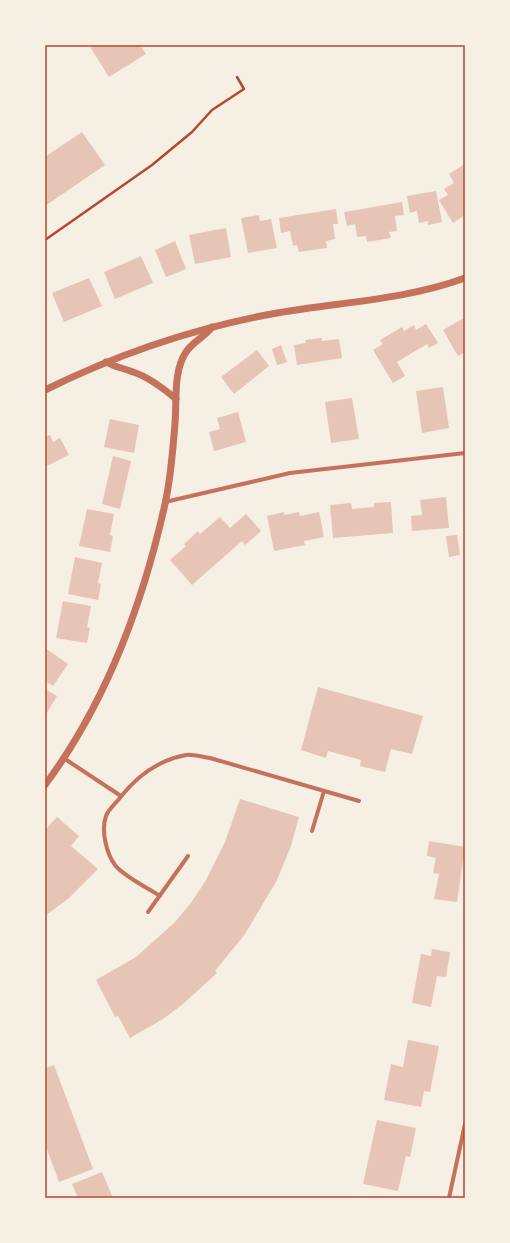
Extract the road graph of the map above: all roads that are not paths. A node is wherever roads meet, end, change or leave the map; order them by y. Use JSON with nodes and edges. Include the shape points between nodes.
{"nodes":[{"id":1,"x":465,"y":278,"type":"edge"},
{"id":2,"x":212,"y":327,"type":"junction"},
{"id":3,"x":106,"y":362,"type":"junction"},
{"id":4,"x":45,"y":390,"type":"edge"},
{"id":5,"x":176,"y":399,"type":"junction"},
{"id":6,"x":465,"y":452,"type":"edge"},
{"id":7,"x":165,"y":502,"type":"junction"},
{"id":8,"x":65,"y":759,"type":"junction"},
{"id":9,"x":45,"y":786,"type":"edge"},
{"id":10,"x":324,"y":791,"type":"junction"},
{"id":11,"x":121,"y":796,"type":"junction"},
{"id":12,"x":359,"y":801,"type":"dead end"},
{"id":13,"x":312,"y":831,"type":"dead end"},
{"id":14,"x":188,"y":856,"type":"dead end"},
{"id":15,"x":160,"y":896,"type":"junction"},
{"id":16,"x":148,"y":912,"type":"dead end"},
{"id":17,"x":465,"y":1124,"type":"edge"},
{"id":18,"x":449,"y":1198,"type":"edge"}],
"edges":[{"from":1,"to":2,"type":"street","via":[[398,295],[284,312]]},
{"from":2,"to":3,"type":"street"},
{"from":2,"to":5,"type":"street","via":[[186,351],[180,367]]},
{"from":3,"to":4,"type":"street"},
{"from":3,"to":5,"type":"street","via":[[158,384]]},
{"from":5,"to":7,"type":"street","via":[[172,459]]},
{"from":6,"to":7,"type":"street","via":[[290,473]]},
{"from":7,"to":8,"type":"street","via":[[159,531],[109,678]]},
{"from":8,"to":9,"type":"street"},
{"from":8,"to":11,"type":"street"},
{"from":10,"to":11,"type":"street","via":[[210,758],[187,755],[159,764],[147,771]]},
{"from":10,"to":12,"type":"street"},
{"from":10,"to":13,"type":"street"},
{"from":11,"to":15,"type":"street","via":[[105,820],[104,836],[111,858],[126,875]]},
{"from":14,"to":15,"type":"street"},
{"from":15,"to":16,"type":"street"},
{"from":17,"to":18,"type":"street"}]}
